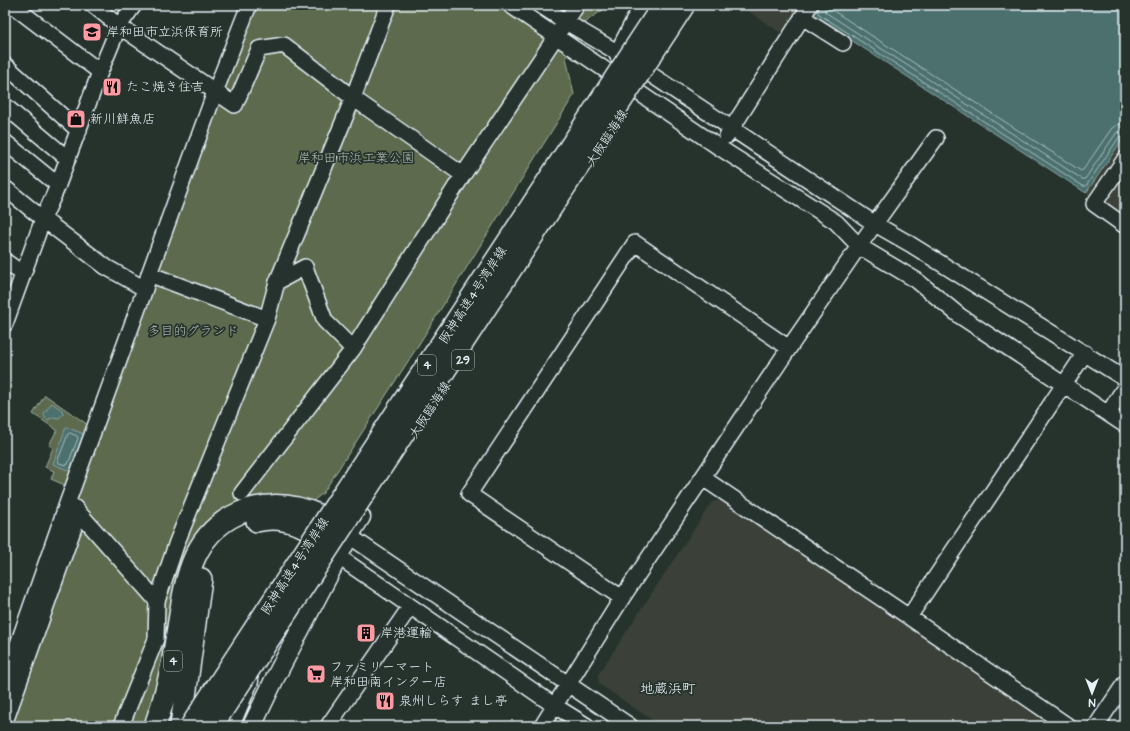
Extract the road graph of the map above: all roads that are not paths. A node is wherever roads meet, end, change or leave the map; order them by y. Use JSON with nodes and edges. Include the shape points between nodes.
{"nodes":[{"id":1,"x":12,"y":5,"type":"edge"},
{"id":2,"x":93,"y":5,"type":"edge"},
{"id":3,"x":134,"y":5,"type":"edge"},
{"id":4,"x":249,"y":5,"type":"edge"},
{"id":5,"x":388,"y":5,"type":"edge"},
{"id":6,"x":510,"y":5,"type":"edge"},
{"id":7,"x":540,"y":5,"type":"edge"},
{"id":8,"x":577,"y":5,"type":"edge"},
{"id":9,"x":645,"y":5,"type":"edge"},
{"id":10,"x":652,"y":5,"type":"edge"},
{"id":11,"x":663,"y":5,"type":"edge"},
{"id":12,"x":684,"y":5,"type":"edge"},
{"id":13,"x":694,"y":5,"type":"edge"},
{"id":14,"x":802,"y":16,"type":"edge"},
{"id":15,"x":566,"y":22,"type":"junction"},
{"id":16,"x":119,"y":26,"type":"junction"},
{"id":17,"x":556,"y":36,"type":"junction"},
{"id":18,"x":843,"y":43,"type":"dead end"},
{"id":19,"x":614,"y":62,"type":"junction"},
{"id":20,"x":5,"y":65,"type":"edge"},
{"id":21,"x":100,"y":72,"type":"junction"},
{"id":22,"x":649,"y":74,"type":"junction"},
{"id":23,"x":638,"y":91,"type":"junction"},
{"id":24,"x":215,"y":92,"type":"junction"},
{"id":25,"x":353,"y":98,"type":"junction"},
{"id":26,"x":5,"y":106,"type":"edge"},
{"id":27,"x":731,"y":129,"type":"junction"},
{"id":28,"x":79,"y":131,"type":"junction"},
{"id":29,"x":936,"y":138,"type":"dead end"},
{"id":30,"x":5,"y":142,"type":"edge"},
{"id":31,"x":720,"y":148,"type":"junction"},
{"id":32,"x":68,"y":159,"type":"junction"},
{"id":33,"x":1125,"y":159,"type":"edge"},
{"id":34,"x":463,"y":175,"type":"junction"},
{"id":35,"x":58,"y":185,"type":"junction"},
{"id":36,"x":5,"y":188,"type":"edge"},
{"id":37,"x":43,"y":219,"type":"junction"},
{"id":38,"x":874,"y":224,"type":"junction"},
{"id":39,"x":1125,"y":226,"type":"edge"},
{"id":40,"x":859,"y":246,"type":"junction"},
{"id":41,"x":5,"y":261,"type":"edge"},
{"id":42,"x":23,"y":274,"type":"junction"},
{"id":43,"x":149,"y":274,"type":"junction"},
{"id":44,"x":277,"y":282,"type":"junction"},
{"id":45,"x":145,"y":289,"type":"junction"},
{"id":46,"x":10,"y":293,"type":"edge"},
{"id":47,"x":267,"y":319,"type":"junction"},
{"id":48,"x":5,"y":324,"type":"edge"},
{"id":49,"x":789,"y":348,"type":"junction"},
{"id":50,"x":353,"y":349,"type":"junction"},
{"id":51,"x":1085,"y":353,"type":"junction"},
{"id":52,"x":1125,"y":379,"type":"edge"},
{"id":53,"x":1064,"y":385,"type":"junction"},
{"id":54,"x":1125,"y":387,"type":"edge"},
{"id":55,"x":1108,"y":414,"type":"junction"},
{"id":56,"x":1125,"y":425,"type":"edge"},
{"id":57,"x":703,"y":478,"type":"junction"},
{"id":58,"x":242,"y":493,"type":"dead end"},
{"id":59,"x":68,"y":501,"type":"junction"},
{"id":60,"x":79,"y":512,"type":"junction"},
{"id":61,"x":316,"y":523,"type":"junction"},
{"id":62,"x":93,"y":529,"type":"junction"},
{"id":63,"x":73,"y":532,"type":"junction"},
{"id":64,"x":349,"y":536,"type":"junction"},
{"id":65,"x":339,"y":557,"type":"junction"},
{"id":66,"x":622,"y":598,"type":"junction"},
{"id":67,"x":157,"y":601,"type":"junction"},
{"id":68,"x":410,"y":607,"type":"junction"},
{"id":69,"x":909,"y":617,"type":"junction"},
{"id":70,"x":5,"y":681,"type":"edge"},
{"id":71,"x":1125,"y":684,"type":"edge"},
{"id":72,"x":568,"y":685,"type":"junction"},
{"id":73,"x":593,"y":701,"type":"junction"},
{"id":74,"x":553,"y":709,"type":"junction"},
{"id":75,"x":5,"y":722,"type":"edge"},
{"id":76,"x":121,"y":726,"type":"edge"},
{"id":77,"x":155,"y":726,"type":"edge"},
{"id":78,"x":181,"y":726,"type":"edge"},
{"id":79,"x":191,"y":726,"type":"edge"},
{"id":80,"x":212,"y":726,"type":"edge"},
{"id":81,"x":230,"y":726,"type":"edge"},
{"id":82,"x":252,"y":726,"type":"edge"},
{"id":83,"x":328,"y":726,"type":"edge"},
{"id":84,"x":542,"y":726,"type":"edge"},
{"id":85,"x":572,"y":726,"type":"edge"},
{"id":86,"x":587,"y":726,"type":"edge"},
{"id":87,"x":622,"y":726,"type":"edge"},
{"id":88,"x":630,"y":726,"type":"edge"},
{"id":89,"x":1068,"y":726,"type":"edge"},
{"id":90,"x":1096,"y":726,"type":"edge"}],
"edges":[{"from":1,"to":21,"type":"street"},
{"from":2,"to":16,"type":"street"},
{"from":3,"to":16,"type":"street"},
{"from":4,"to":24,"type":"street"},
{"from":5,"to":25,"type":"street"},
{"from":6,"to":17,"type":"street","via":[[540,30]]},
{"from":7,"to":15,"type":"street"},
{"from":8,"to":15,"type":"street"},
{"from":9,"to":19,"type":"highway"},
{"from":10,"to":19,"type":"main road"},
{"from":11,"to":79,"type":"highway","name":"阪神高速4号湾岸線","number":"4","bridge":true},
{"from":12,"to":80,"type":"highway","name":"阪神高速4号湾岸線","number":"4","bridge":true},
{"from":13,"to":22,"type":"main road","name":"大阪臨海線","number":"29"},
{"from":14,"to":18,"type":"street"},
{"from":14,"to":27,"type":"street"},
{"from":15,"to":17,"type":"street"},
{"from":15,"to":19,"type":"street"},
{"from":16,"to":21,"type":"street"},
{"from":16,"to":24,"type":"street"},
{"from":17,"to":19,"type":"street"},
{"from":17,"to":34,"type":"street"},
{"from":19,"to":22,"type":"street"},
{"from":19,"to":23,"type":"street"},
{"from":19,"to":61,"type":"main road"},
{"from":20,"to":28,"type":"street"},
{"from":21,"to":28,"type":"street"},
{"from":22,"to":23,"type":"main road","name":"大阪臨海線","number":"29"},
{"from":22,"to":27,"type":"street"},
{"from":23,"to":31,"type":"street"},
{"from":23,"to":64,"type":"main road","name":"大阪臨海線","number":"29"},
{"from":24,"to":25,"type":"street","via":[[235,105],[259,50],[284,45]]},
{"from":24,"to":43,"type":"street"},
{"from":25,"to":34,"type":"street"},
{"from":25,"to":44,"type":"street"},
{"from":26,"to":32,"type":"street"},
{"from":27,"to":31,"type":"street"},
{"from":27,"to":38,"type":"street"},
{"from":28,"to":32,"type":"street"},
{"from":29,"to":38,"type":"street"},
{"from":30,"to":35,"type":"street"},
{"from":31,"to":40,"type":"street","via":[[836,222]]},
{"from":32,"to":35,"type":"street"},
{"from":33,"to":39,"type":"street","via":[[1094,204]]},
{"from":34,"to":50,"type":"street"},
{"from":35,"to":37,"type":"street"},
{"from":36,"to":37,"type":"street"},
{"from":37,"to":42,"type":"street"},
{"from":37,"to":45,"type":"street","via":[[106,267]]},
{"from":38,"to":40,"type":"street"},
{"from":38,"to":51,"type":"street"},
{"from":40,"to":49,"type":"street"},
{"from":40,"to":53,"type":"street","via":[[916,280],[960,316]]},
{"from":41,"to":42,"type":"street"},
{"from":42,"to":46,"type":"street"},
{"from":43,"to":45,"type":"street"},
{"from":43,"to":47,"type":"street"},
{"from":44,"to":47,"type":"street"},
{"from":44,"to":50,"type":"street","via":[[306,267],[325,321]]},
{"from":45,"to":59,"type":"street"},
{"from":46,"to":48,"type":"street"},
{"from":47,"to":67,"type":"street","via":[[180,535]]},
{"from":49,"to":57,"type":"street"},
{"from":49,"to":66,"type":"street","via":[[636,243],[469,494]]},
{"from":50,"to":58,"type":"street"},
{"from":51,"to":52,"type":"street"},
{"from":51,"to":53,"type":"street"},
{"from":53,"to":55,"type":"street"},
{"from":53,"to":69,"type":"street"},
{"from":54,"to":55,"type":"street"},
{"from":55,"to":56,"type":"street"},
{"from":57,"to":66,"type":"street"},
{"from":57,"to":69,"type":"street"},
{"from":59,"to":60,"type":"street"},
{"from":59,"to":70,"type":"street"},
{"from":60,"to":62,"type":"street"},
{"from":60,"to":63,"type":"street"},
{"from":61,"to":64,"type":"street"},
{"from":61,"to":65,"type":"street"},
{"from":61,"to":77,"type":"highway","number":"4","via":[[293,506],[274,505],[235,514],[219,524],[206,538],[188,572],[170,678]]},
{"from":61,"to":78,"type":"highway","number":"4","via":[[302,525],[276,519],[260,520],[231,532],[220,541],[211,554],[200,583]]},
{"from":61,"to":81,"type":"main road","via":[[294,566]]},
{"from":62,"to":63,"type":"street","via":[[87,532]]},
{"from":62,"to":67,"type":"street"},
{"from":63,"to":75,"type":"street"},
{"from":64,"to":65,"type":"main road","name":"大阪臨海線","number":"29"},
{"from":64,"to":72,"type":"street"},
{"from":65,"to":68,"type":"street"},
{"from":65,"to":82,"type":"main road","name":"大阪臨海線","number":"29"},
{"from":66,"to":72,"type":"street"},
{"from":67,"to":76,"type":"street","via":[[156,639]]},
{"from":68,"to":74,"type":"street","via":[[483,657],[515,686]]},
{"from":68,"to":83,"type":"street"},
{"from":69,"to":89,"type":"street"},
{"from":71,"to":90,"type":"street"},
{"from":72,"to":73,"type":"street"},
{"from":72,"to":74,"type":"street"},
{"from":73,"to":87,"type":"street"},
{"from":73,"to":88,"type":"street"},
{"from":74,"to":84,"type":"street"},
{"from":74,"to":85,"type":"street"},
{"from":74,"to":86,"type":"street"}]}
